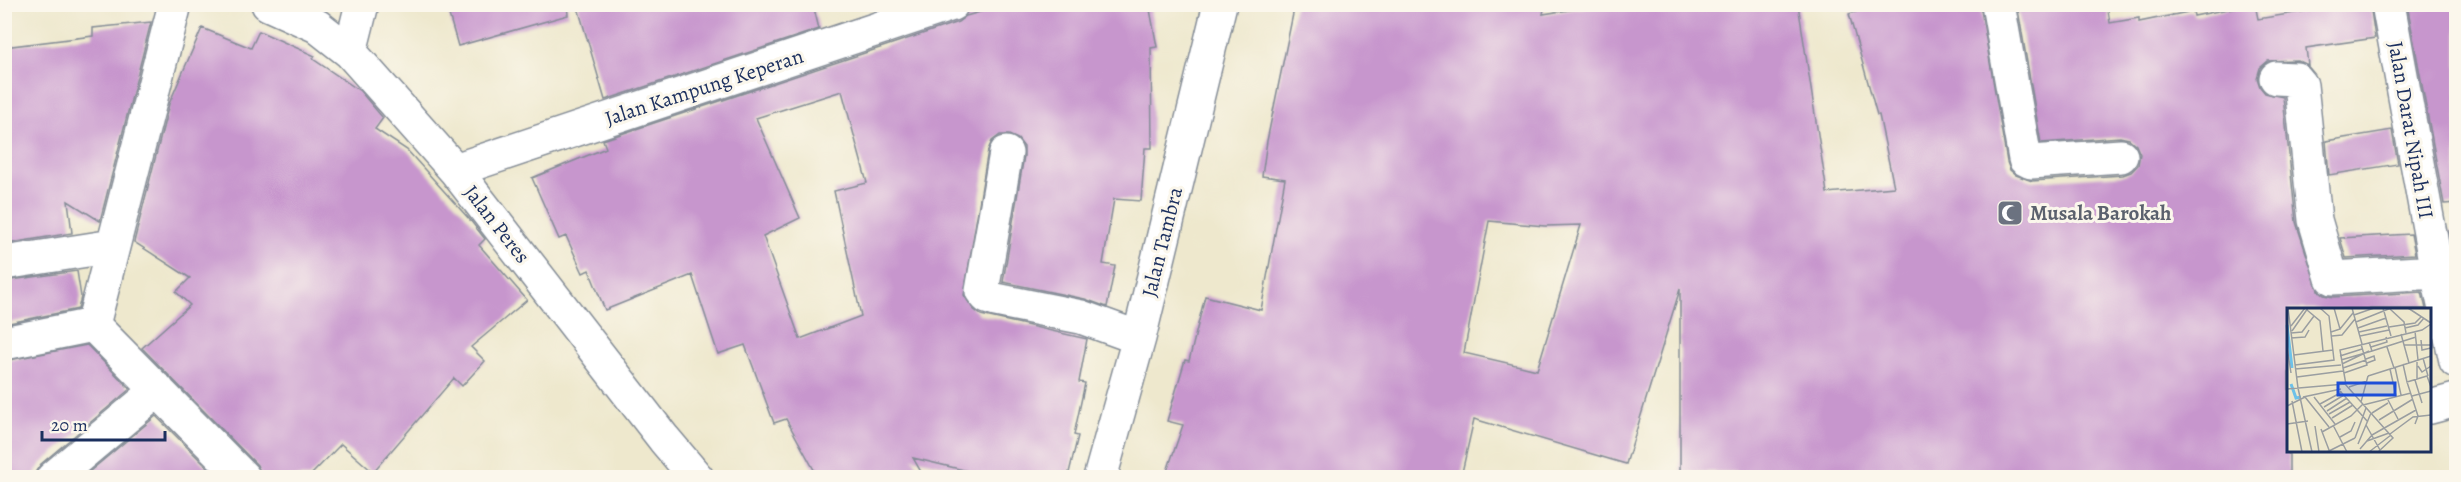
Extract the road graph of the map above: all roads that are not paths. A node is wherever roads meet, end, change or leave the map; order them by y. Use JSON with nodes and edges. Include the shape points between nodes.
{"nodes":[{"id":1,"x":175,"y":4,"type":"edge"},
{"id":2,"x":268,"y":4,"type":"edge"},
{"id":3,"x":362,"y":4,"type":"edge"},
{"id":4,"x":952,"y":4,"type":"edge"},
{"id":5,"x":1220,"y":4,"type":"edge"},
{"id":6,"x":1998,"y":4,"type":"edge"},
{"id":7,"x":2388,"y":4,"type":"edge"},
{"id":8,"x":350,"y":52,"type":"junction"},
{"id":9,"x":2276,"y":78,"type":"dead end"},
{"id":10,"x":1006,"y":153,"type":"dead end"},
{"id":11,"x":2121,"y":156,"type":"dead end"},
{"id":12,"x":455,"y":170,"type":"junction"},
{"id":13,"x":113,"y":246,"type":"junction"},
{"id":14,"x":2443,"y":262,"type":"edge"},
{"id":15,"x":4,"y":263,"type":"edge"},
{"id":16,"x":93,"y":326,"type":"junction"},
{"id":17,"x":1139,"y":338,"type":"junction"},
{"id":18,"x":4,"y":343,"type":"edge"},
{"id":19,"x":2457,"y":361,"type":"edge"},
{"id":20,"x":158,"y":390,"type":"junction"},
{"id":21,"x":2457,"y":400,"type":"edge"},
{"id":22,"x":2431,"y":407,"type":"edge"},
{"id":23,"x":53,"y":477,"type":"edge"},
{"id":24,"x":244,"y":477,"type":"edge"},
{"id":25,"x":696,"y":477,"type":"edge"},
{"id":26,"x":1100,"y":477,"type":"edge"}],
"edges":[{"from":1,"to":13,"type":"street"},
{"from":2,"to":8,"type":"street","name":"Jalan Peres","via":[[317,26]]},
{"from":3,"to":8,"type":"street"},
{"from":4,"to":12,"type":"street","name":"Jalan Kampung Keperan"},
{"from":5,"to":17,"type":"street","name":"Jalan Tambra"},
{"from":6,"to":11,"type":"street","via":[[2025,159],[2031,162]]},
{"from":7,"to":14,"type":"street","name":"Jalan Darat Nipah III"},
{"from":8,"to":12,"type":"street","name":"Jalan Peres"},
{"from":9,"to":14,"type":"street","via":[[2296,79],[2301,85],[2315,220],[2332,278]]},
{"from":10,"to":17,"type":"street","via":[[984,295],[1081,317]]},
{"from":12,"to":25,"type":"street","name":"Jalan Peres"},
{"from":13,"to":15,"type":"street"},
{"from":13,"to":16,"type":"street"},
{"from":14,"to":19,"type":"street","name":"Jalan Darat Nipah III"},
{"from":16,"to":18,"type":"street"},
{"from":16,"to":20,"type":"street"},
{"from":17,"to":26,"type":"street","name":"Jalan Tambra"},
{"from":20,"to":23,"type":"street"},
{"from":20,"to":24,"type":"street"},
{"from":21,"to":22,"type":"street"}]}
